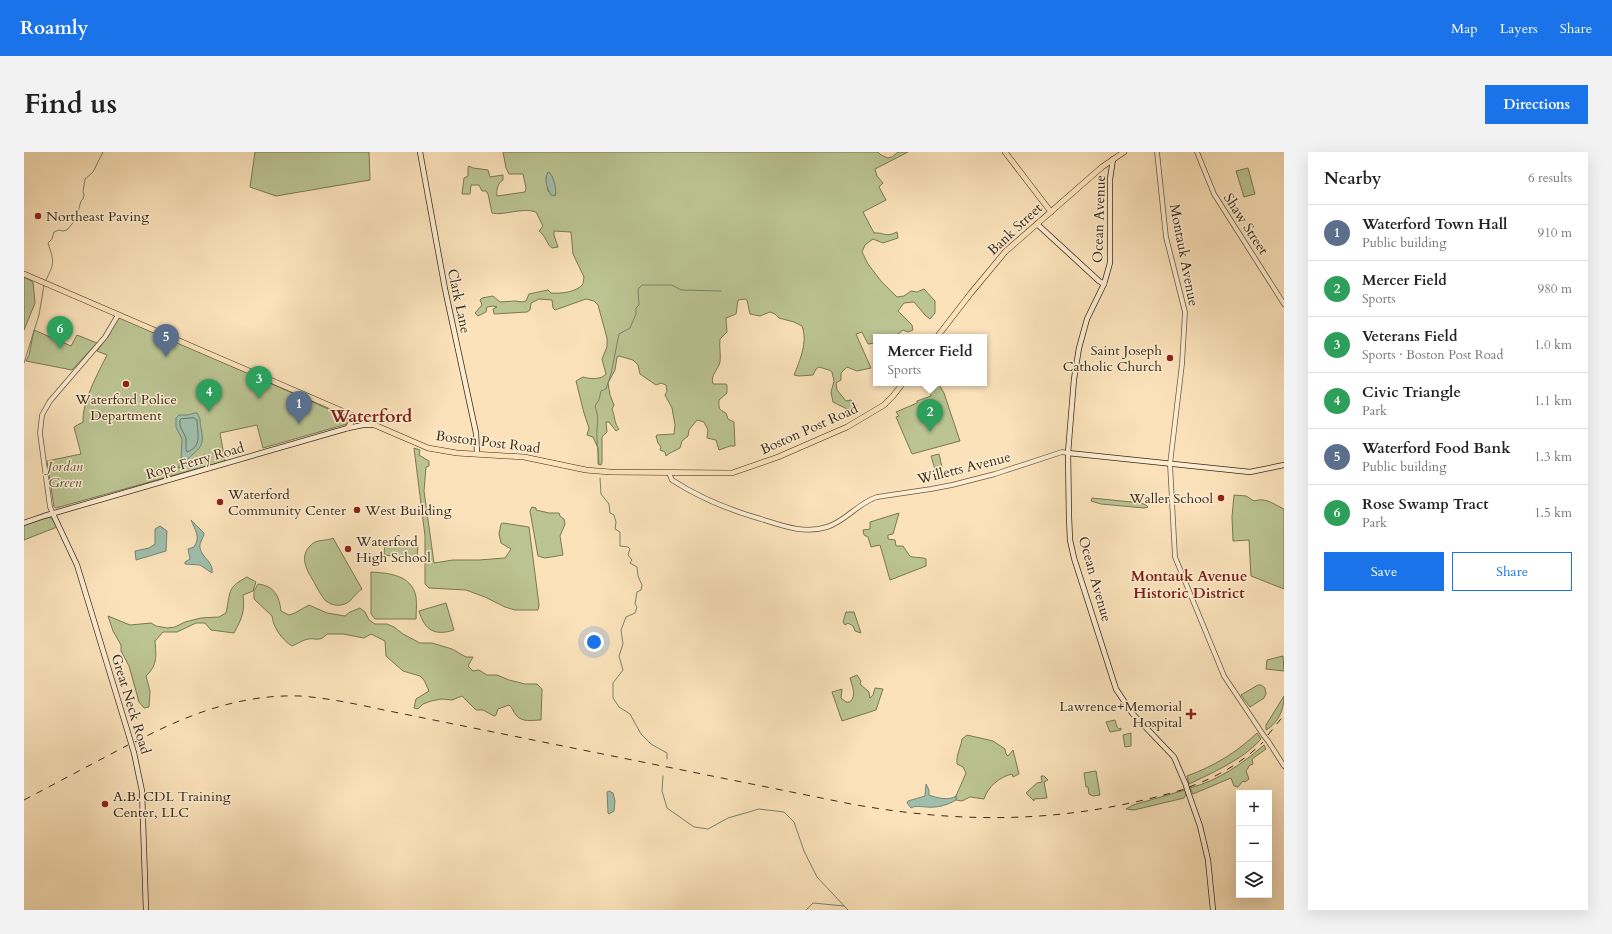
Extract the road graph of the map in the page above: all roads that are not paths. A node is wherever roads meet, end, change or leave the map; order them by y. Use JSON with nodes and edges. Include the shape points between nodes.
{"nodes":[{"id":1,"x":420,"y":152,"type":"edge"},
{"id":2,"x":1005,"y":152,"type":"edge"},
{"id":3,"x":1124,"y":152,"type":"edge"},
{"id":4,"x":1157,"y":152,"type":"edge"},
{"id":5,"x":1197,"y":152,"type":"edge"},
{"id":6,"x":1113,"y":159,"type":"junction"},
{"id":7,"x":1051,"y":212,"type":"junction"},
{"id":8,"x":1037,"y":224,"type":"junction"},
{"id":9,"x":24,"y":274,"type":"edge"},
{"id":10,"x":1104,"y":284,"type":"junction"},
{"id":11,"x":1284,"y":304,"type":"edge"},
{"id":12,"x":118,"y":315,"type":"junction"},
{"id":13,"x":939,"y":334,"type":"edge"},
{"id":14,"x":900,"y":386,"type":"edge"},
{"id":15,"x":342,"y":410,"type":"junction"},
{"id":16,"x":374,"y":425,"type":"junction"},
{"id":17,"x":348,"y":428,"type":"junction"},
{"id":18,"x":477,"y":453,"type":"junction"},
{"id":19,"x":1068,"y":453,"type":"junction"},
{"id":20,"x":1170,"y":464,"type":"junction"},
{"id":21,"x":1284,"y":465,"type":"edge"},
{"id":22,"x":669,"y":473,"type":"junction"},
{"id":23,"x":53,"y":514,"type":"junction"},
{"id":24,"x":24,"y":523,"type":"edge"},
{"id":25,"x":1284,"y":766,"type":"edge"},
{"id":26,"x":146,"y":910,"type":"edge"},
{"id":27,"x":1213,"y":910,"type":"edge"}],
"edges":[{"from":1,"to":18,"type":"main road","name":"Clark Lane","via":[[476,433]]},
{"from":2,"to":7,"type":"main road"},
{"from":3,"to":6,"type":"main road","name":"Bank Street"},
{"from":4,"to":20,"type":"street","name":"Montauk Avenue","via":[[1166,233],[1185,312],[1182,367]]},
{"from":5,"to":11,"type":"street","name":"Shaw Street","via":[[1214,194]]},
{"from":6,"to":7,"type":"main road","name":"Bank Street"},
{"from":6,"to":10,"type":"main road","name":"Ocean Avenue","via":[[1110,179],[1111,261]]},
{"from":7,"to":8,"type":"main road","name":"Bank Street"},
{"from":8,"to":10,"type":"main road"},
{"from":8,"to":13,"type":"main road","name":"Bank Street","via":[[997,261]]},
{"from":9,"to":12,"type":"main road","name":"Boston Post Road"},
{"from":10,"to":19,"type":"main road","name":"Ocean Avenue","via":[[1088,314],[1079,348]]},
{"from":12,"to":15,"type":"main road","name":"Boston Post Road"},
{"from":12,"to":23,"type":"street","via":[[105,337],[50,400],[42,415],[40,433]]},
{"from":14,"to":22,"type":"main road","name":"Boston Post Road","via":[[893,396],[876,410],[847,427],[778,457],[726,474]]},
{"from":15,"to":16,"type":"main road","name":"Boston Post Road"},
{"from":15,"to":17,"type":"main road","via":[[352,419]]},
{"from":16,"to":17,"type":"main road","name":"Rope Ferry Road"},
{"from":16,"to":18,"type":"main road","name":"Boston Post Road","via":[[437,450]]},
{"from":17,"to":23,"type":"main road","name":"Rope Ferry Road"},
{"from":18,"to":22,"type":"main road","name":"Boston Post Road","via":[[524,457],[590,470]]},
{"from":19,"to":20,"type":"main road","name":"Willetts Avenue"},
{"from":19,"to":22,"type":"street","name":"Willetts Avenue","via":[[1062,452],[995,474],[935,489],[877,497],[834,524],[810,530],[790,528],[717,505],[672,480]]},
{"from":19,"to":27,"type":"main road","name":"Ocean Avenue","via":[[1072,549],[1115,685],[1132,712],[1174,757],[1200,826],[1208,860]]},
{"from":20,"to":21,"type":"main road","name":"Willetts Avenue","via":[[1252,472]]},
{"from":20,"to":25,"type":"street","name":"Montauk Avenue","bridge":true,"via":[[1176,562],[1224,676]]},
{"from":23,"to":24,"type":"main road","name":"Rope Ferry Road"},
{"from":23,"to":26,"type":"main road","name":"Great Neck Road","bridge":true,"via":[[78,565],[134,753],[142,791]]}]}
